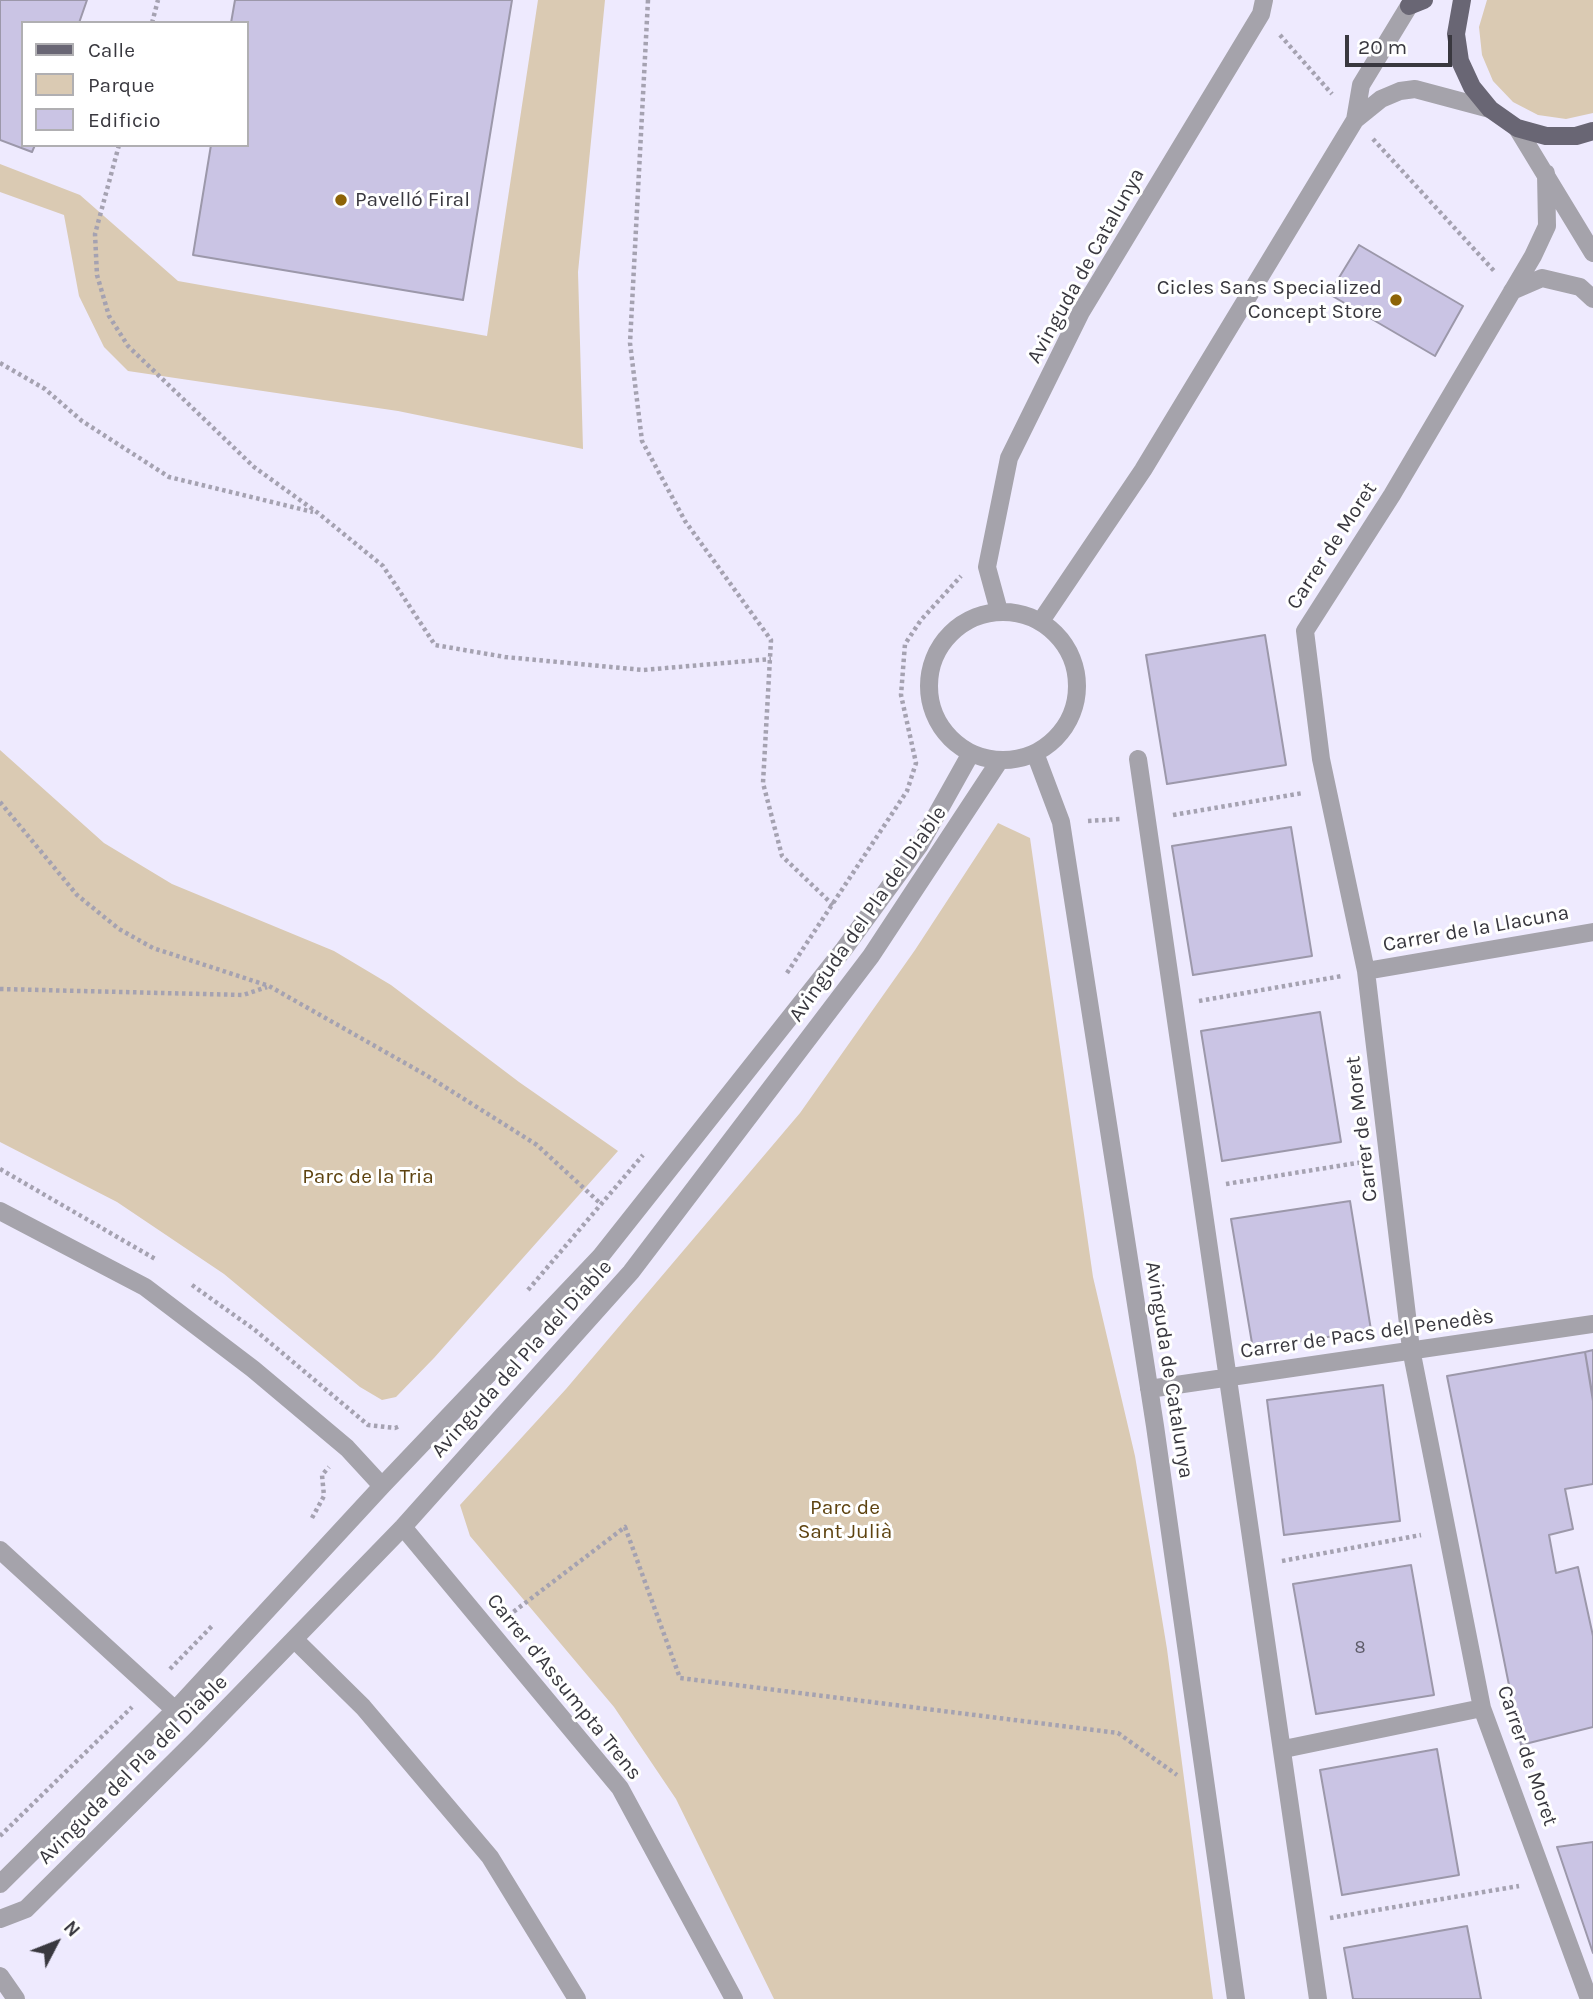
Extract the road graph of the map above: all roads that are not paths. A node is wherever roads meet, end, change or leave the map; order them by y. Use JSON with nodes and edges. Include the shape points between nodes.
{"nodes":[{"id":1,"x":1462,"y":0,"type":"edge"},
{"id":2,"x":1416,"y":3,"type":"edge"},
{"id":3,"x":1262,"y":7,"type":"edge"},
{"id":4,"x":1490,"y":109,"type":"junction"},
{"id":5,"x":1355,"y":120,"type":"junction"},
{"id":6,"x":1517,"y":128,"type":"junction"},
{"id":7,"x":1593,"y":131,"type":"edge"},
{"id":8,"x":1546,"y":173,"type":"junction"},
{"id":9,"x":1593,"y":253,"type":"edge"},
{"id":10,"x":1512,"y":291,"type":"junction"},
{"id":11,"x":1593,"y":299,"type":"edge"},
{"id":12,"x":999,"y":611,"type":"junction"},
{"id":13,"x":1041,"y":621,"type":"junction"},
{"id":14,"x":971,"y":753,"type":"junction"},
{"id":15,"x":1035,"y":753,"type":"junction"},
{"id":16,"x":1138,"y":759,"type":"dead end"},
{"id":17,"x":1000,"y":760,"type":"junction"},
{"id":18,"x":1593,"y":932,"type":"edge"},
{"id":19,"x":1366,"y":971,"type":"junction"},
{"id":20,"x":0,"y":1211,"type":"edge"},
{"id":21,"x":1593,"y":1324,"type":"edge"},
{"id":22,"x":1411,"y":1349,"type":"junction"},
{"id":23,"x":1229,"y":1377,"type":"junction"},
{"id":24,"x":1149,"y":1389,"type":"junction"},
{"id":25,"x":382,"y":1486,"type":"junction"},
{"id":26,"x":403,"y":1527,"type":"junction"},
{"id":27,"x":0,"y":1550,"type":"edge"},
{"id":28,"x":294,"y":1639,"type":"junction"},
{"id":29,"x":1482,"y":1708,"type":"junction"},
{"id":30,"x":175,"y":1710,"type":"junction"},
{"id":31,"x":1283,"y":1749,"type":"junction"},
{"id":32,"x":0,"y":1884,"type":"edge"},
{"id":33,"x":0,"y":1919,"type":"edge"},
{"id":34,"x":0,"y":1976,"type":"edge"},
{"id":35,"x":16,"y":1999,"type":"edge"},
{"id":36,"x":577,"y":1999,"type":"edge"},
{"id":37,"x":734,"y":1999,"type":"edge"},
{"id":38,"x":1236,"y":1999,"type":"edge"},
{"id":39,"x":1318,"y":1999,"type":"edge"},
{"id":40,"x":1589,"y":1999,"type":"edge"}],
"edges":[{"from":1,"to":4,"type":"main road","via":[[1456,34],[1460,61],[1472,87]]},
{"from":2,"to":5,"type":"street","via":[[1361,85]]},
{"from":3,"to":12,"type":"street","name":"Avinguda de Catalunya","via":[[1081,312],[1009,458],[987,567]]},
{"from":4,"to":5,"type":"street","via":[[1415,89],[1381,99]]},
{"from":4,"to":6,"type":"main road"},
{"from":5,"to":13,"type":"street","via":[[1143,470]]},
{"from":6,"to":7,"type":"main road","via":[[1546,136]]},
{"from":6,"to":8,"type":"street"},
{"from":8,"to":9,"type":"street"},
{"from":8,"to":10,"type":"street","name":"Carrer de Moret","via":[[1547,226]]},
{"from":10,"to":11,"type":"street","via":[[1542,278],[1580,287]]},
{"from":10,"to":19,"type":"street","name":"Carrer de Moret","via":[[1392,495],[1305,631],[1328,789]]},
{"from":12,"to":13,"type":"street"},
{"from":12,"to":14,"type":"street","via":[[975,617],[954,630],[939,648],[930,672],[929,696],[937,719],[951,739]]},
{"from":13,"to":15,"type":"street","via":[[1071,656],[1077,678],[1076,701],[1068,723],[1054,741]]},
{"from":14,"to":17,"type":"street"},
{"from":14,"to":25,"type":"street","name":"Avinguda del Pla del Diable","via":[[919,846],[867,918],[600,1257]]},
{"from":15,"to":17,"type":"street"},
{"from":15,"to":24,"type":"street","name":"Avinguda de Catalunya","via":[[1061,822]]},
{"from":16,"to":23,"type":"street"},
{"from":17,"to":26,"type":"street","name":"Avinguda del Pla del Diable","via":[[871,956],[631,1272]]},
{"from":18,"to":19,"type":"street","name":"Carrer de la Llacuna"},
{"from":19,"to":22,"type":"street","name":"Carrer de Moret"},
{"from":20,"to":25,"type":"street","via":[[145,1287],[253,1369],[347,1448]]},
{"from":21,"to":22,"type":"street","name":"Carrer de Pacs del Penedès"},
{"from":22,"to":23,"type":"street","name":"Carrer de Pacs del Penedès"},
{"from":22,"to":29,"type":"street","name":"Carrer de Moret"},
{"from":23,"to":24,"type":"street","name":"Carrer de Pacs del Penedès"},
{"from":23,"to":31,"type":"street"},
{"from":24,"to":38,"type":"street","name":"Avinguda de Catalunya"},
{"from":25,"to":30,"type":"street","name":"Avinguda del Pla del Diable"},
{"from":26,"to":28,"type":"street","name":"Avinguda del Pla del Diable"},
{"from":26,"to":37,"type":"street","name":"Carrer d'Assumpta Trens","via":[[620,1788]]},
{"from":27,"to":30,"type":"street"},
{"from":28,"to":33,"type":"street","name":"Avinguda del Pla del Diable","via":[[26,1909]]},
{"from":28,"to":36,"type":"street","via":[[363,1707],[490,1857]]},
{"from":29,"to":31,"type":"street"},
{"from":29,"to":40,"type":"street","name":"Carrer de Moret"},
{"from":30,"to":32,"type":"street","name":"Avinguda del Pla del Diable"},
{"from":31,"to":39,"type":"street"},
{"from":34,"to":35,"type":"street"}]}
